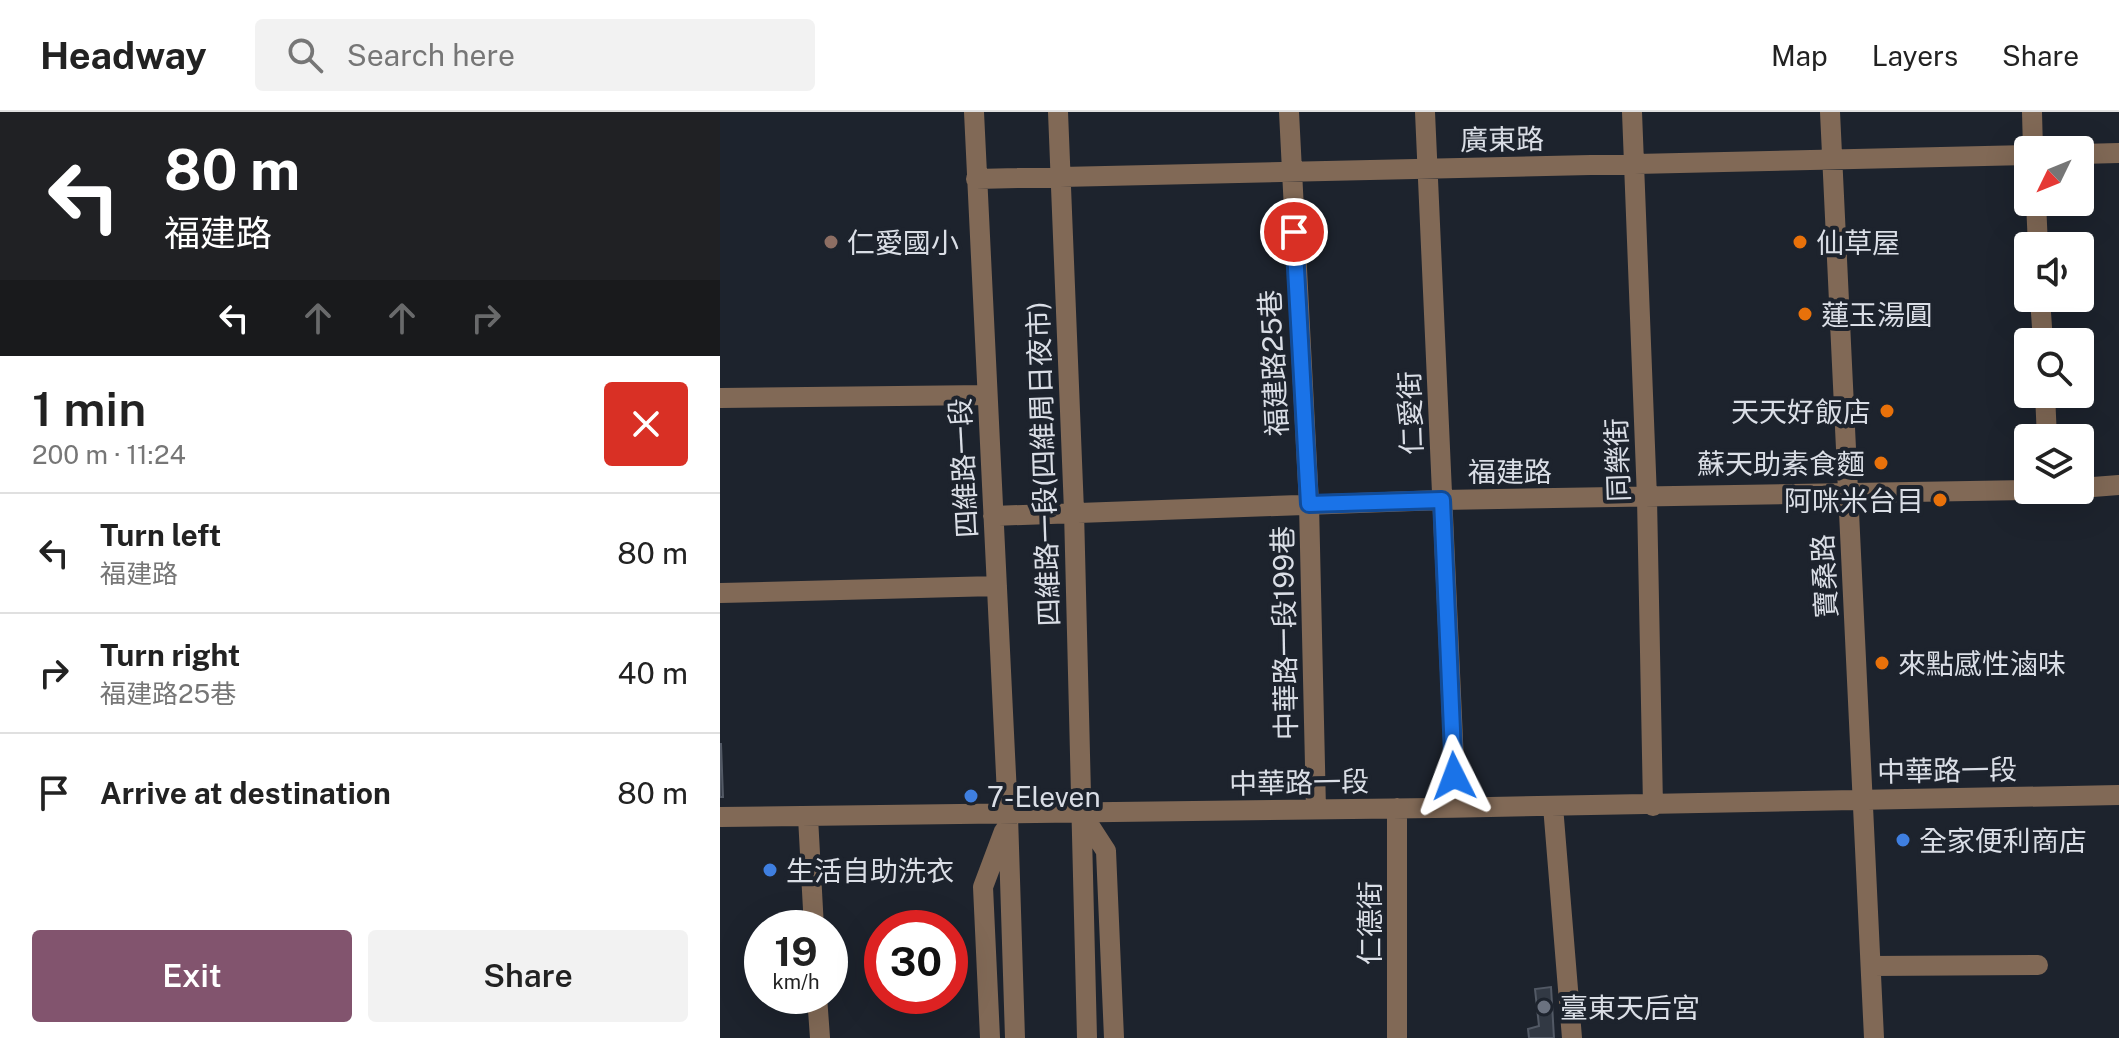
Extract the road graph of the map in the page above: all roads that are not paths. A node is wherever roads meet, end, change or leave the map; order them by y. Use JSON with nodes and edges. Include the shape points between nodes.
{"nodes":[{"id":1,"x":974,"y":112,"type":"edge"},
{"id":2,"x":1058,"y":112,"type":"edge"},
{"id":3,"x":1289,"y":112,"type":"edge"},
{"id":4,"x":1425,"y":112,"type":"edge"},
{"id":5,"x":1632,"y":112,"type":"edge"},
{"id":6,"x":1830,"y":112,"type":"edge"},
{"id":7,"x":2032,"y":112,"type":"edge"},
{"id":8,"x":2033,"y":136,"type":"edge"},
{"id":9,"x":2119,"y":153,"type":"edge"},
{"id":10,"x":2094,"y":154,"type":"edge"},
{"id":11,"x":2014,"y":155,"type":"edge"},
{"id":12,"x":1832,"y":160,"type":"junction"},
{"id":13,"x":1634,"y":164,"type":"junction"},
{"id":14,"x":1428,"y":169,"type":"junction"},
{"id":15,"x":1291,"y":172,"type":"junction"},
{"id":16,"x":1060,"y":177,"type":"junction"},
{"id":17,"x":976,"y":179,"type":"junction"},
{"id":18,"x":987,"y":395,"type":"junction"},
{"id":19,"x":720,"y":398,"type":"edge"},
{"id":20,"x":2119,"y":485,"type":"edge"},
{"id":21,"x":2094,"y":487,"type":"edge"},
{"id":22,"x":2014,"y":490,"type":"edge"},
{"id":23,"x":1848,"y":493,"type":"junction"},
{"id":24,"x":1647,"y":498,"type":"junction"},
{"id":25,"x":1442,"y":500,"type":"junction"},
{"id":26,"x":1309,"y":504,"type":"junction"},
{"id":27,"x":1074,"y":511,"type":"junction"},
{"id":28,"x":993,"y":516,"type":"junction"},
{"id":29,"x":997,"y":586,"type":"junction"},
{"id":30,"x":720,"y":593,"type":"edge"},
{"id":31,"x":2119,"y":795,"type":"edge"},
{"id":32,"x":1863,"y":800,"type":"junction"},
{"id":33,"x":1553,"y":806,"type":"junction"},
{"id":34,"x":1653,"y":806,"type":"junction"},
{"id":35,"x":1456,"y":807,"type":"junction"},
{"id":36,"x":1397,"y":808,"type":"junction"},
{"id":37,"x":1316,"y":809,"type":"junction"},
{"id":38,"x":1082,"y":814,"type":"junction"},
{"id":39,"x":720,"y":817,"type":"edge"},
{"id":40,"x":808,"y":817,"type":"junction"},
{"id":41,"x":1008,"y":818,"type":"junction"},
{"id":42,"x":813,"y":910,"type":"edge"},
{"id":43,"x":2038,"y":965,"type":"dead end"},
{"id":44,"x":1871,"y":966,"type":"junction"},
{"id":45,"x":818,"y":1014,"type":"edge"},
{"id":46,"x":820,"y":1038,"type":"edge"},
{"id":47,"x":990,"y":1038,"type":"edge"},
{"id":48,"x":1015,"y":1038,"type":"edge"},
{"id":49,"x":1087,"y":1038,"type":"edge"},
{"id":50,"x":1114,"y":1038,"type":"edge"},
{"id":51,"x":1397,"y":1038,"type":"edge"},
{"id":52,"x":1572,"y":1038,"type":"edge"},
{"id":53,"x":1874,"y":1038,"type":"edge"}],
"edges":[{"from":1,"to":17,"type":"street","name":"四維路一段"},
{"from":2,"to":16,"type":"street","name":"四維路一段(四維周日夜市)"},
{"from":3,"to":15,"type":"street","name":"福建路25巷"},
{"from":4,"to":14,"type":"street","name":"仁愛街"},
{"from":5,"to":13,"type":"street","name":"同樂街"},
{"from":6,"to":12,"type":"street","name":"寶桑路"},
{"from":7,"to":8,"type":"street"},
{"from":9,"to":10,"type":"street"},
{"from":11,"to":12,"type":"street","name":"廣東路"},
{"from":12,"to":13,"type":"street","name":"廣東路"},
{"from":12,"to":23,"type":"street","name":"寶桑路"},
{"from":13,"to":14,"type":"street","name":"廣東路"},
{"from":13,"to":24,"type":"street","name":"同樂街"},
{"from":14,"to":15,"type":"street","name":"廣東路"},
{"from":14,"to":25,"type":"street","name":"仁愛街"},
{"from":15,"to":16,"type":"street","name":"廣東路"},
{"from":15,"to":26,"type":"street","name":"福建路25巷"},
{"from":16,"to":17,"type":"street","name":"廣東路"},
{"from":16,"to":27,"type":"street","name":"四維路一段(四維周日夜市)"},
{"from":17,"to":18,"type":"street","name":"四維路一段"},
{"from":18,"to":19,"type":"street"},
{"from":18,"to":28,"type":"street","name":"四維路一段"},
{"from":20,"to":21,"type":"street"},
{"from":22,"to":23,"type":"street","name":"福建路"},
{"from":23,"to":24,"type":"street","name":"福建路"},
{"from":23,"to":32,"type":"street","name":"寶桑路"},
{"from":24,"to":25,"type":"street","name":"福建路"},
{"from":24,"to":34,"type":"street","name":"同樂街"},
{"from":25,"to":26,"type":"street","name":"福建路"},
{"from":25,"to":35,"type":"street","name":"仁愛街"},
{"from":26,"to":27,"type":"street","name":"福建路"},
{"from":26,"to":37,"type":"street","name":"中華路一段199巷"},
{"from":27,"to":28,"type":"street","name":"福建路"},
{"from":27,"to":38,"type":"street","name":"四維路一段(四維周日夜市)"},
{"from":28,"to":29,"type":"street","name":"四維路一段"},
{"from":29,"to":30,"type":"street"},
{"from":29,"to":41,"type":"street","name":"四維路一段"},
{"from":31,"to":32,"type":"street","name":"中華路一段"},
{"from":32,"to":34,"type":"street","name":"中華路一段"},
{"from":32,"to":44,"type":"street","name":"寶桑路"},
{"from":33,"to":34,"type":"street","name":"中華路一段"},
{"from":33,"to":35,"type":"street","name":"中華路一段"},
{"from":33,"to":52,"type":"street"},
{"from":35,"to":36,"type":"street","name":"中華路一段"},
{"from":36,"to":37,"type":"street","name":"中華路一段"},
{"from":36,"to":51,"type":"street","name":"仁德街"},
{"from":37,"to":38,"type":"street","name":"中華路一段"},
{"from":38,"to":41,"type":"street","name":"中華路一段"},
{"from":38,"to":49,"type":"street"},
{"from":38,"to":50,"type":"street","via":[[1106,851]]},
{"from":39,"to":40,"type":"street","name":"中華路一段"},
{"from":40,"to":41,"type":"street","name":"中華路一段"},
{"from":40,"to":42,"type":"street"},
{"from":41,"to":47,"type":"street","name":"四維路一段","via":[[983,887]]},
{"from":41,"to":48,"type":"street","name":"四維路一段"},
{"from":43,"to":44,"type":"street"},
{"from":44,"to":53,"type":"street","name":"寶桑路"},
{"from":45,"to":46,"type":"street"}]}
